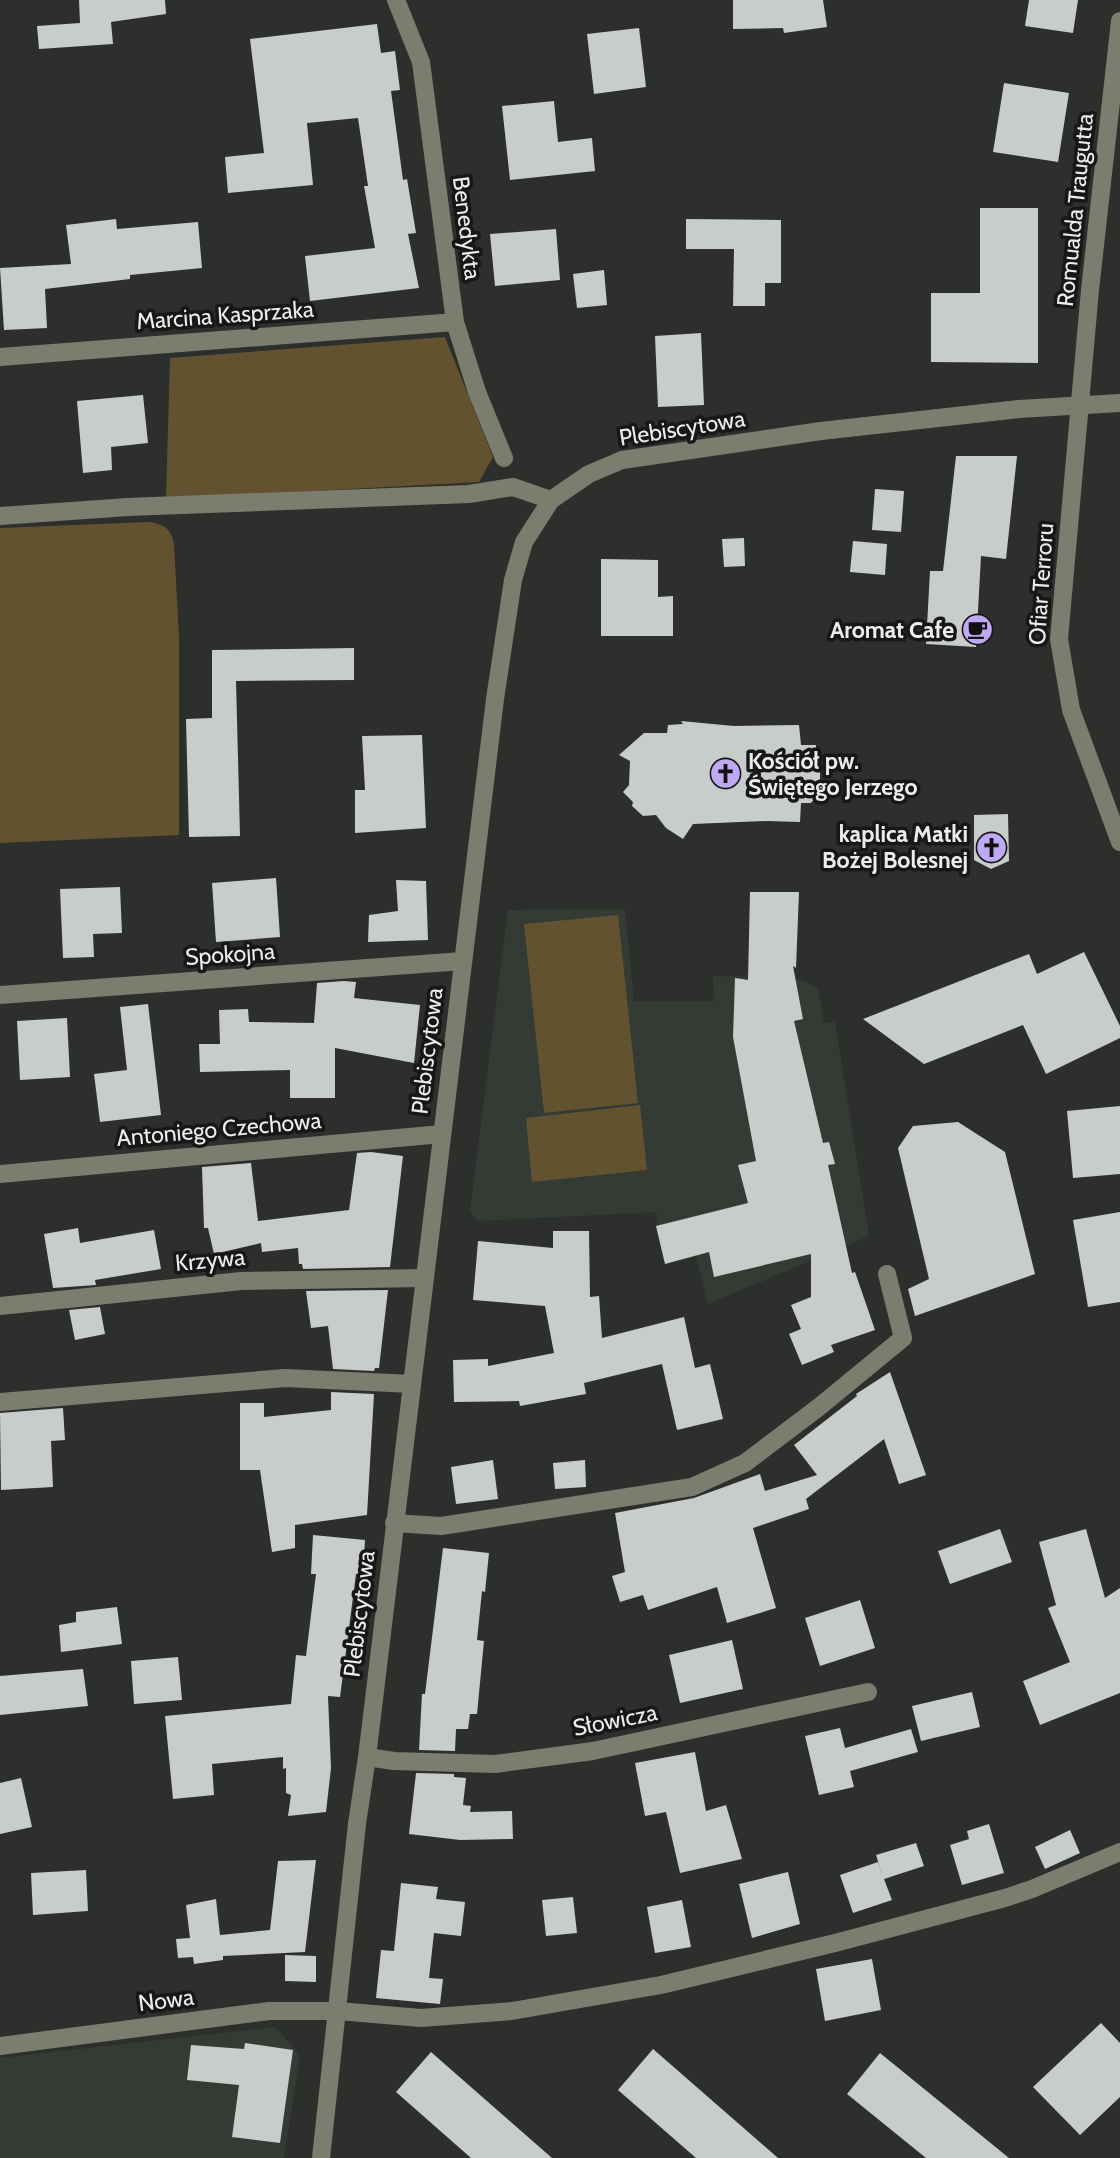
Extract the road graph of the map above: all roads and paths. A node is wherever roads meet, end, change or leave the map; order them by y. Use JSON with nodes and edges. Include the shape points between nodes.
{"nodes":[{"id":1,"x":396,"y":0,"type":"edge"},
{"id":2,"x":1120,"y":21,"type":"edge"},
{"id":3,"x":455,"y":322,"type":"junction"},
{"id":4,"x":0,"y":357,"type":"edge"},
{"id":5,"x":1120,"y":403,"type":"edge"},
{"id":6,"x":1081,"y":404,"type":"junction"},
{"id":7,"x":504,"y":458,"type":"dead end"},
{"id":8,"x":551,"y":500,"type":"junction"},
{"id":9,"x":0,"y":516,"type":"edge"},
{"id":10,"x":1120,"y":842,"type":"edge"},
{"id":11,"x":463,"y":961,"type":"junction"},
{"id":12,"x":0,"y":995,"type":"edge"},
{"id":13,"x":442,"y":1134,"type":"junction"},
{"id":14,"x":0,"y":1174,"type":"edge"},
{"id":15,"x":887,"y":1275,"type":"dead end"},
{"id":16,"x":424,"y":1278,"type":"junction"},
{"id":17,"x":0,"y":1306,"type":"edge"},
{"id":18,"x":412,"y":1384,"type":"junction"},
{"id":19,"x":0,"y":1402,"type":"edge"},
{"id":20,"x":394,"y":1523,"type":"junction"},
{"id":21,"x":868,"y":1692,"type":"dead end"},
{"id":22,"x":367,"y":1757,"type":"junction"},
{"id":23,"x":1120,"y":1852,"type":"edge"},
{"id":24,"x":338,"y":2011,"type":"junction"},
{"id":25,"x":0,"y":2046,"type":"edge"},
{"id":26,"x":321,"y":2158,"type":"edge"}],
"edges":[{"from":1,"to":3,"type":"street","name":"Benedykta","via":[[421,62]]},
{"from":2,"to":6,"type":"street","name":"Romualda Traugutta"},
{"from":3,"to":4,"type":"street","name":"Marcina Kasprzaka"},
{"from":3,"to":7,"type":"street","name":"Benedykta"},
{"from":5,"to":6,"type":"street","name":"Plebiscytowa"},
{"from":6,"to":8,"type":"street","name":"Plebiscytowa","via":[[821,431],[622,460],[589,474]]},
{"from":6,"to":10,"type":"street","name":"Ofiar Terroru","via":[[1059,639],[1071,710]]},
{"from":8,"to":9,"type":"street","via":[[513,487],[468,494]]},
{"from":8,"to":11,"type":"street","name":"Plebiscytowa","via":[[524,542],[513,580]]},
{"from":11,"to":12,"type":"street","name":"Spokojna"},
{"from":11,"to":13,"type":"street","name":"Plebiscytowa"},
{"from":13,"to":14,"type":"street","name":"Antoniego Czechowa"},
{"from":13,"to":16,"type":"street","name":"Plebiscytowa"},
{"from":15,"to":20,"type":"street","via":[[903,1338],[745,1463],[692,1487],[442,1526]]},
{"from":16,"to":17,"type":"street","name":"Krzywa","via":[[241,1281]]},
{"from":16,"to":18,"type":"street","name":"Plebiscytowa"},
{"from":18,"to":19,"type":"street","via":[[285,1378]]},
{"from":18,"to":20,"type":"street","name":"Plebiscytowa"},
{"from":20,"to":22,"type":"street","name":"Plebiscytowa"},
{"from":21,"to":22,"type":"street","name":"Słowicza","via":[[593,1751],[495,1764]]},
{"from":22,"to":24,"type":"street","name":"Plebiscytowa"},
{"from":23,"to":24,"type":"street","name":"Nowa","via":[[1005,1898],[661,1985],[512,2011],[422,2018]]},
{"from":24,"to":25,"type":"street","name":"Nowa","via":[[269,2011]]},
{"from":24,"to":26,"type":"street","name":"Plebiscytowa"}]}
